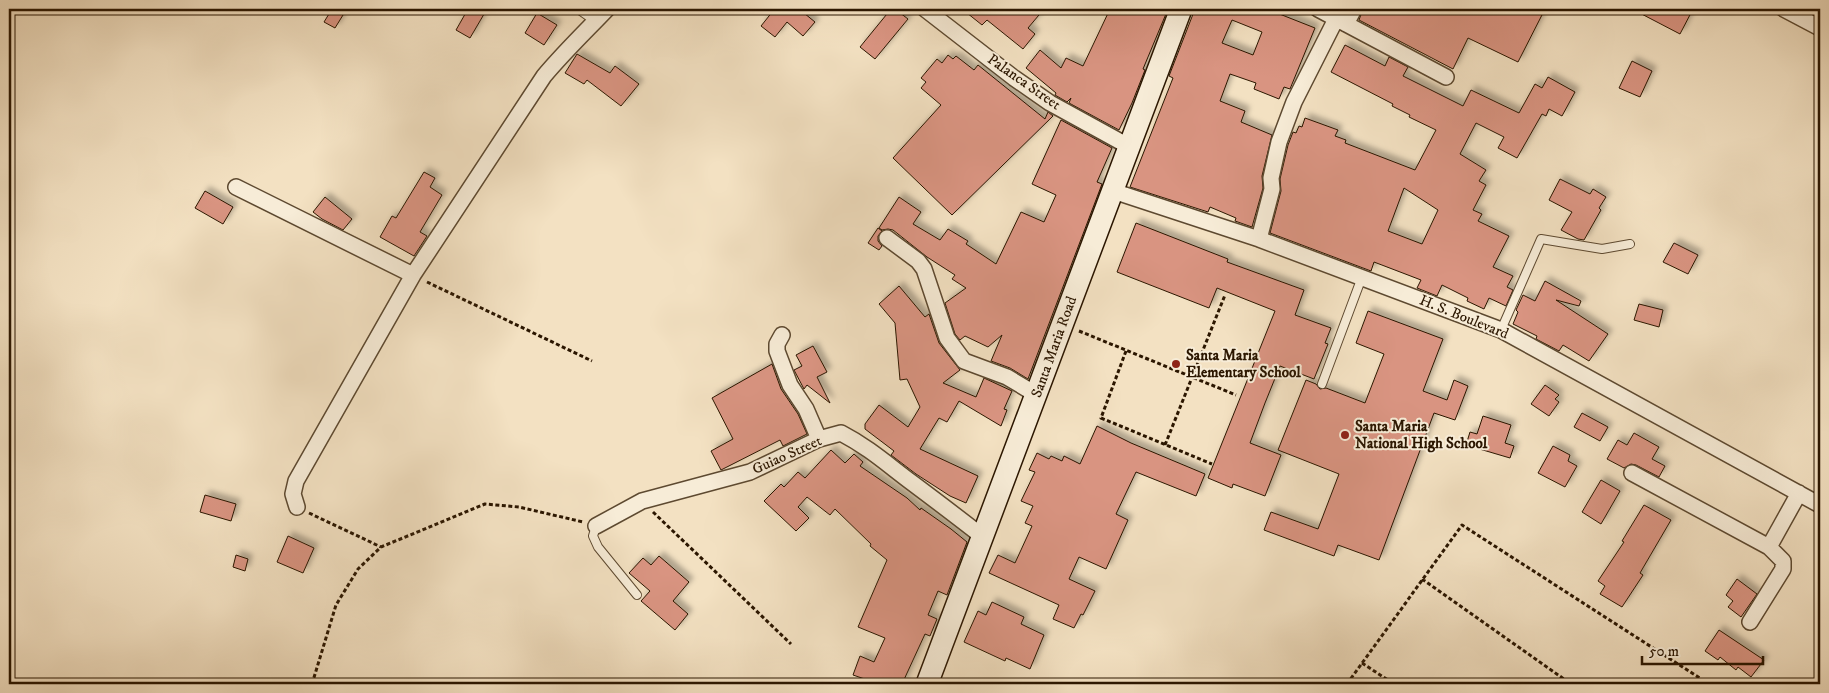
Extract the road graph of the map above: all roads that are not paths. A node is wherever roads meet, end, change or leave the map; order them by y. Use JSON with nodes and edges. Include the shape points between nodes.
{"nodes":[{"id":1,"x":578,"y":9,"type":"edge"},
{"id":2,"x":607,"y":9,"type":"edge"},
{"id":3,"x":925,"y":9,"type":"edge"},
{"id":4,"x":1182,"y":9,"type":"edge"},
{"id":5,"x":1318,"y":9,"type":"edge"},
{"id":6,"x":1354,"y":9,"type":"edge"},
{"id":7,"x":1784,"y":9,"type":"edge"},
{"id":8,"x":595,"y":21,"type":"junction"},
{"id":9,"x":1341,"y":21,"type":"junction"},
{"id":10,"x":1820,"y":28,"type":"edge"},
{"id":11,"x":1446,"y":77,"type":"dead end"},
{"id":12,"x":1130,"y":147,"type":"junction"},
{"id":13,"x":236,"y":187,"type":"dead end"},
{"id":14,"x":1112,"y":192,"type":"junction"},
{"id":15,"x":887,"y":238,"type":"dead end"},
{"id":16,"x":1259,"y":239,"type":"junction"},
{"id":17,"x":1630,"y":244,"type":"dead end"},
{"id":18,"x":412,"y":275,"type":"junction"},
{"id":19,"x":1362,"y":277,"type":"junction"},
{"id":20,"x":1501,"y":330,"type":"junction"},
{"id":21,"x":782,"y":335,"type":"dead end"},
{"id":22,"x":1322,"y":384,"type":"dead end"},
{"id":23,"x":1037,"y":395,"type":"junction"},
{"id":24,"x":819,"y":439,"type":"junction"},
{"id":25,"x":1632,"y":473,"type":"dead end"},
{"id":26,"x":1799,"y":493,"type":"junction"},
{"id":27,"x":1820,"y":505,"type":"edge"},
{"id":28,"x":297,"y":507,"type":"road end"},
{"id":29,"x":596,"y":526,"type":"joint"},
{"id":30,"x":983,"y":537,"type":"junction"},
{"id":31,"x":1769,"y":546,"type":"junction"},
{"id":32,"x":637,"y":595,"type":"dead end"},
{"id":33,"x":1750,"y":622,"type":"dead end"},
{"id":34,"x":927,"y":684,"type":"edge"}],
"edges":[{"from":1,"to":8,"type":"lane"},
{"from":2,"to":8,"type":"street"},
{"from":3,"to":12,"type":"street","name":"Palanca Street","via":[[1050,103]]},
{"from":4,"to":12,"type":"main road","name":"Santa Maria Road"},
{"from":5,"to":9,"type":"street"},
{"from":6,"to":9,"type":"street"},
{"from":7,"to":10,"type":"street"},
{"from":8,"to":18,"type":"street","via":[[544,76]]},
{"from":9,"to":11,"type":"street"},
{"from":9,"to":16,"type":"street","via":[[1294,102],[1279,142],[1271,178],[1272,189]]},
{"from":12,"to":14,"type":"main road","name":"Santa Maria Road"},
{"from":13,"to":18,"type":"street"},
{"from":14,"to":16,"type":"street","name":"H. S. Boulevard"},
{"from":14,"to":23,"type":"main road","name":"Santa Maria Road"},
{"from":15,"to":23,"type":"street","via":[[918,260],[924,269],[947,338],[964,360],[1007,377]]},
{"from":16,"to":19,"type":"street","name":"H. S. Boulevard"},
{"from":17,"to":20,"type":"lane","via":[[1602,249],[1541,239]]},
{"from":18,"to":28,"type":"street","via":[[296,482],[293,494]]},
{"from":19,"to":20,"type":"street","name":"H. S. Boulevard"},
{"from":19,"to":22,"type":"lane"},
{"from":20,"to":26,"type":"street","name":"H. S. Boulevard"},
{"from":21,"to":24,"type":"street","via":[[776,351]]},
{"from":23,"to":30,"type":"main road","name":"Santa Maria Road"},
{"from":24,"to":29,"type":"street","name":"Guiao Street","via":[[750,472],[642,501]]},
{"from":24,"to":30,"type":"street","name":"Guiao Street","via":[[841,433],[858,441]]},
{"from":25,"to":31,"type":"street"},
{"from":26,"to":27,"type":"street","name":"H. S. Boulevard"},
{"from":26,"to":31,"type":"street"},
{"from":29,"to":32,"type":"lane","via":[[593,536],[598,547]]},
{"from":30,"to":34,"type":"main road","name":"Santa Maria Road"},
{"from":31,"to":33,"type":"street","via":[[1782,561],[1783,569]]}]}
